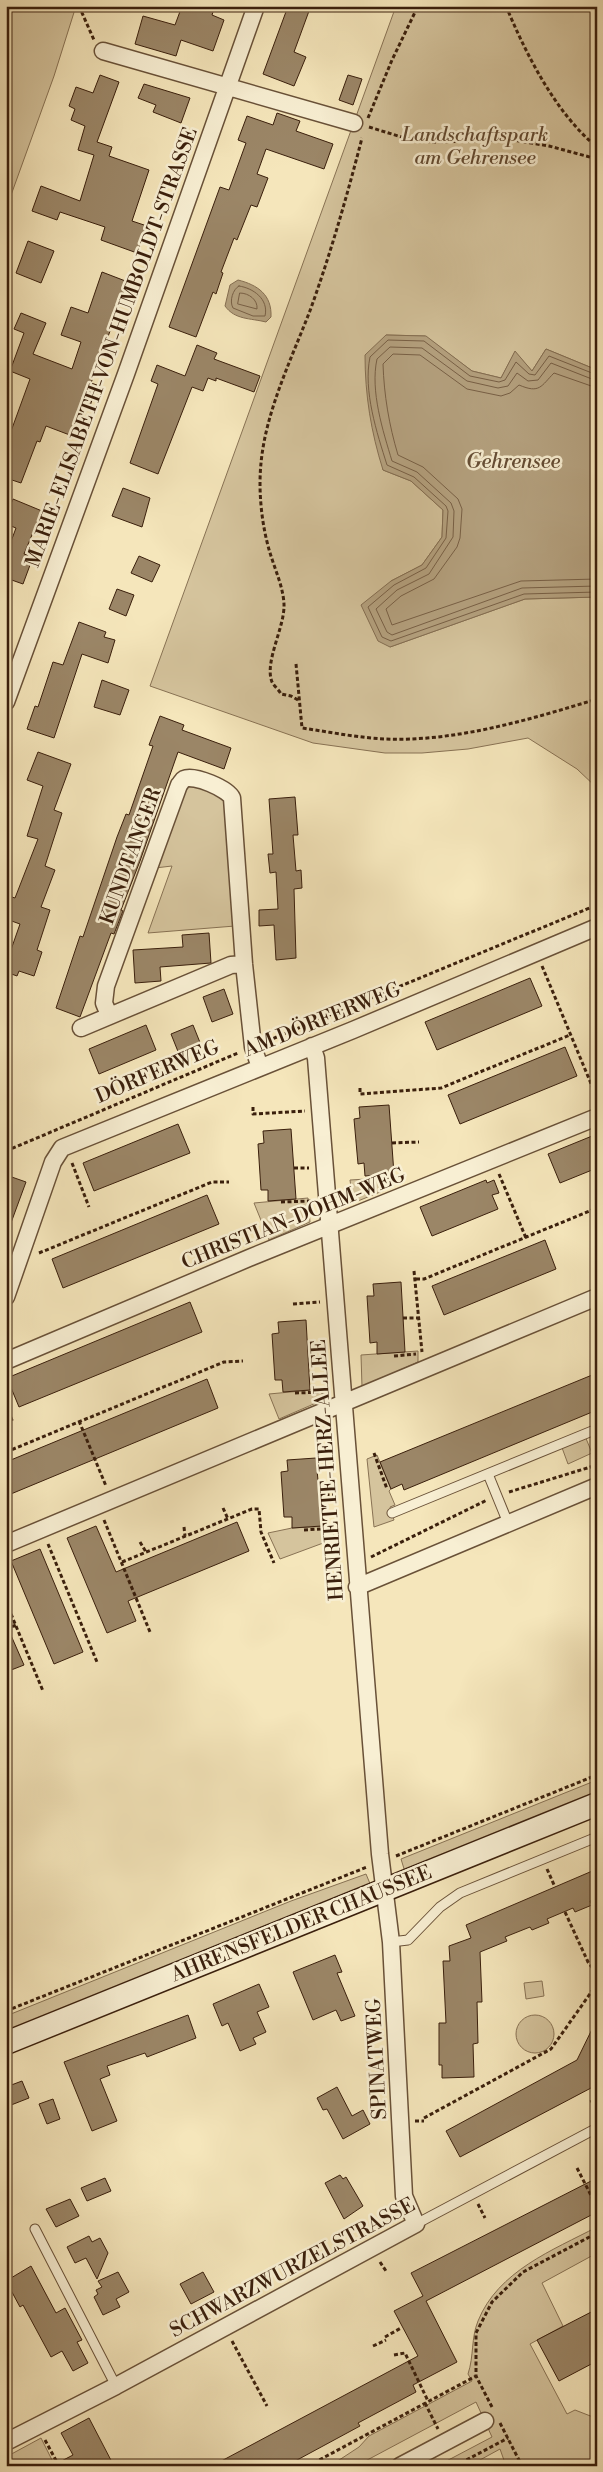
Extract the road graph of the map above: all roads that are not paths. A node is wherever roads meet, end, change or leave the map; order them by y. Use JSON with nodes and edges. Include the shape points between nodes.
{"nodes":[{"id":1,"x":256,"y":6,"type":"edge"},
{"id":2,"x":104,"y":51,"type":"road end"},
{"id":3,"x":227,"y":86,"type":"junction"},
{"id":4,"x":359,"y":124,"type":"road end"},
{"id":5,"x":6,"y":702,"type":"edge"},
{"id":6,"x":597,"y":927,"type":"edge"},
{"id":7,"x":244,"y":964,"type":"junction"},
{"id":8,"x":109,"y":1015,"type":"junction"},
{"id":9,"x":81,"y":1028,"type":"dead end"},
{"id":10,"x":312,"y":1046,"type":"junction"},
{"id":11,"x":260,"y":1067,"type":"junction"},
{"id":12,"x":597,"y":1117,"type":"edge"},
{"id":13,"x":329,"y":1225,"type":"junction"},
{"id":14,"x":6,"y":1297,"type":"edge"},
{"id":15,"x":597,"y":1297,"type":"edge"},
{"id":16,"x":6,"y":1361,"type":"edge"},
{"id":17,"x":343,"y":1405,"type":"junction"},
{"id":18,"x":597,"y":1430,"type":"edge"},
{"id":19,"x":488,"y":1474,"type":"junction"},
{"id":20,"x":597,"y":1486,"type":"edge"},
{"id":21,"x":392,"y":1513,"type":"dead end"},
{"id":22,"x":508,"y":1523,"type":"junction"},
{"id":23,"x":6,"y":1544,"type":"edge"},
{"id":24,"x":357,"y":1587,"type":"junction"},
{"id":25,"x":597,"y":1804,"type":"edge"},
{"id":26,"x":597,"y":1837,"type":"edge"},
{"id":27,"x":384,"y":1890,"type":"junction"},
{"id":28,"x":391,"y":1942,"type":"junction"},
{"id":29,"x":6,"y":2043,"type":"edge"},
{"id":30,"x":597,"y":2128,"type":"edge"},
{"id":31,"x":416,"y":2224,"type":"junction"},
{"id":32,"x":35,"y":2228,"type":"dead end"},
{"id":33,"x":116,"y":2386,"type":"junction"},
{"id":34,"x":485,"y":2421,"type":"dead end"},
{"id":35,"x":6,"y":2442,"type":"edge"},
{"id":36,"x":400,"y":2466,"type":"edge"}],
"edges":[{"from":1,"to":3,"type":"street","name":"MARIE-ELISABETH-VON-HUMBOLDT-STRASSE"},
{"from":2,"to":3,"type":"street"},
{"from":3,"to":4,"type":"street"},
{"from":3,"to":5,"type":"street","name":"MARIE-ELISABETH-VON-HUMBOLDT-STRASSE"},
{"from":6,"to":10,"type":"street","name":"AM DÖRFERWEG"},
{"from":7,"to":8,"type":"street","via":[[231,965]]},
{"from":7,"to":8,"type":"street","name":"KUNDTANGER","via":[[232,798],[223,788],[191,778],[184,779],[179,785],[106,986],[104,1003]]},
{"from":7,"to":11,"type":"street","name":"KUNDTANGER","via":[[253,1047]]},
{"from":8,"to":9,"type":"street"},
{"from":10,"to":11,"type":"street","name":"AM DÖRFERWEG"},
{"from":10,"to":13,"type":"street","name":"HENRIETTE-HERZ-ALLEE","via":[[316,1058]]},
{"from":11,"to":14,"type":"street","name":"AM DÖRFERWEG","via":[[64,1147],[53,1162]]},
{"from":12,"to":13,"type":"street","name":"CHRISTIAN-DOHM-WEG"},
{"from":13,"to":16,"type":"street","name":"CHRISTIAN-DOHM-WEG"},
{"from":13,"to":17,"type":"street","name":"HENRIETTE-HERZ-ALLEE"},
{"from":15,"to":17,"type":"street"},
{"from":17,"to":23,"type":"street"},
{"from":17,"to":24,"type":"street","name":"HENRIETTE-HERZ-ALLEE"},
{"from":18,"to":19,"type":"lane"},
{"from":19,"to":21,"type":"lane"},
{"from":19,"to":22,"type":"lane"},
{"from":20,"to":22,"type":"street"},
{"from":22,"to":24,"type":"street"},
{"from":24,"to":27,"type":"street","name":"HENRIETTE-HERZ-ALLEE"},
{"from":25,"to":27,"type":"main road","name":"AHRENSFELDER CHAUSSEE"},
{"from":26,"to":28,"type":"lane","name":"AHRENSFELDER CHAUSSEE","via":[[460,1892],[440,1907],[408,1940]]},
{"from":27,"to":28,"type":"street","name":"SPINATWEG"},
{"from":27,"to":29,"type":"main road","name":"AHRENSFELDER CHAUSSEE"},
{"from":28,"to":31,"type":"street","name":"SPINATWEG","via":[[404,2196]]},
{"from":30,"to":31,"type":"lane","name":"SCHWARZWURZELSTRASSE"},
{"from":31,"to":33,"type":"street","name":"SCHWARZWURZELSTRASSE"},
{"from":32,"to":33,"type":"lane"},
{"from":33,"to":35,"type":"street","name":"SCHWARZWURZELSTRASSE"},
{"from":34,"to":36,"type":"street"}]}
